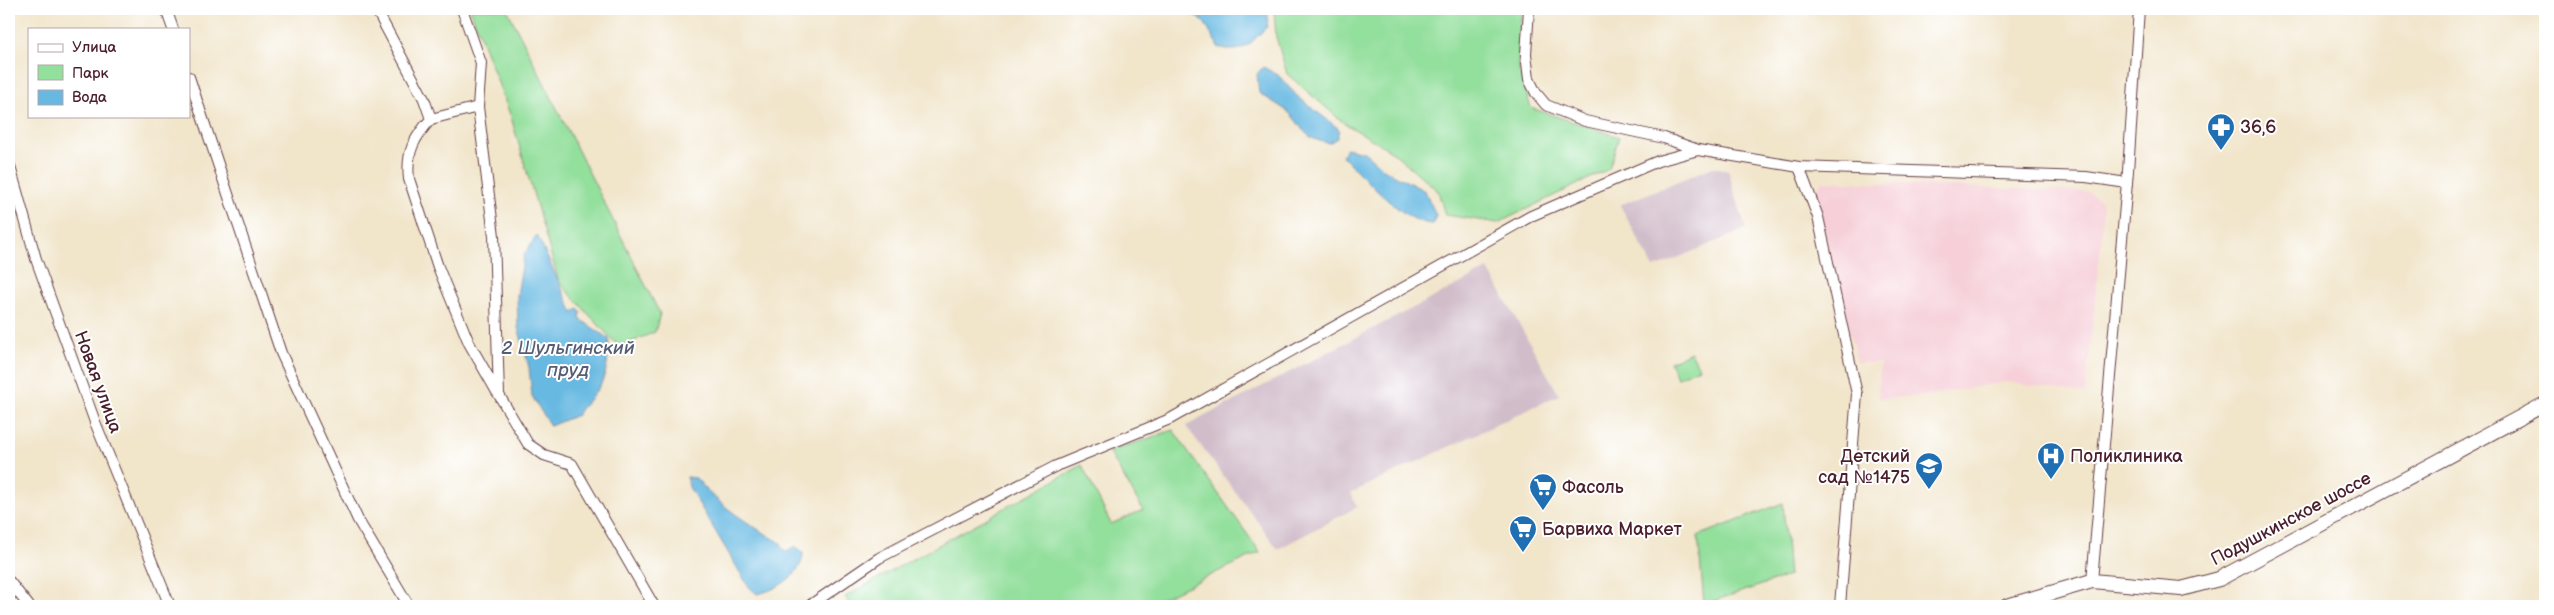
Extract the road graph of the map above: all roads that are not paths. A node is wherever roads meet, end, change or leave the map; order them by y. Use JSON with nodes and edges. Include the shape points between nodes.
{"nodes":[{"id":1,"x":166,"y":9,"type":"edge"},
{"id":2,"x":376,"y":9,"type":"edge"},
{"id":3,"x":462,"y":9,"type":"edge"},
{"id":4,"x":1528,"y":9,"type":"edge"},
{"id":5,"x":2139,"y":9,"type":"edge"},
{"id":6,"x":172,"y":28,"type":"edge"},
{"id":7,"x":190,"y":80,"type":"edge"},
{"id":8,"x":478,"y":107,"type":"junction"},
{"id":9,"x":431,"y":119,"type":"junction"},
{"id":10,"x":1698,"y":150,"type":"junction"},
{"id":11,"x":9,"y":163,"type":"edge"},
{"id":12,"x":1799,"y":167,"type":"junction"},
{"id":13,"x":2127,"y":183,"type":"junction"},
{"id":14,"x":499,"y":395,"type":"junction"},
{"id":15,"x":2545,"y":404,"type":"edge"},
{"id":16,"x":9,"y":581,"type":"edge"},
{"id":17,"x":2092,"y":581,"type":"junction"},
{"id":18,"x":29,"y":606,"type":"edge"},
{"id":19,"x":170,"y":606,"type":"edge"},
{"id":20,"x":409,"y":606,"type":"edge"},
{"id":21,"x":654,"y":606,"type":"edge"},
{"id":22,"x":809,"y":606,"type":"edge"},
{"id":23,"x":1840,"y":606,"type":"edge"},
{"id":24,"x":2007,"y":606,"type":"edge"}],
"edges":[{"from":1,"to":6,"type":"street"},
{"from":2,"to":9,"type":"street","via":[[424,99]]},
{"from":3,"to":8,"type":"street","via":[[481,63]]},
{"from":4,"to":10,"type":"street","via":[[1526,54],[1529,79],[1546,105],[1585,121],[1664,138]]},
{"from":5,"to":13,"type":"street"},
{"from":7,"to":20,"type":"street","via":[[281,353],[358,520]]},
{"from":8,"to":9,"type":"street"},
{"from":8,"to":14,"type":"street","via":[[494,236]]},
{"from":9,"to":14,"type":"street","via":[[410,148],[409,179],[438,267],[469,343]]},
{"from":10,"to":12,"type":"street"},
{"from":10,"to":22,"type":"street","via":[[1658,161],[1531,216],[1170,419],[1056,466],[879,558]]},
{"from":11,"to":19,"type":"street","name":"Новая улица","via":[[36,259],[94,422]]},
{"from":12,"to":13,"type":"street","via":[[2086,177]]},
{"from":12,"to":23,"type":"street","via":[[1818,217],[1857,394]]},
{"from":13,"to":17,"type":"street"},
{"from":14,"to":21,"type":"street","via":[[528,444],[544,455],[572,464]]},
{"from":15,"to":17,"type":"main road","name":"Подушкинское шоссе","via":[[2220,579],[2181,589]]},
{"from":16,"to":18,"type":"street"},
{"from":17,"to":24,"type":"main road","name":"Подушкинское шоссе"}]}
